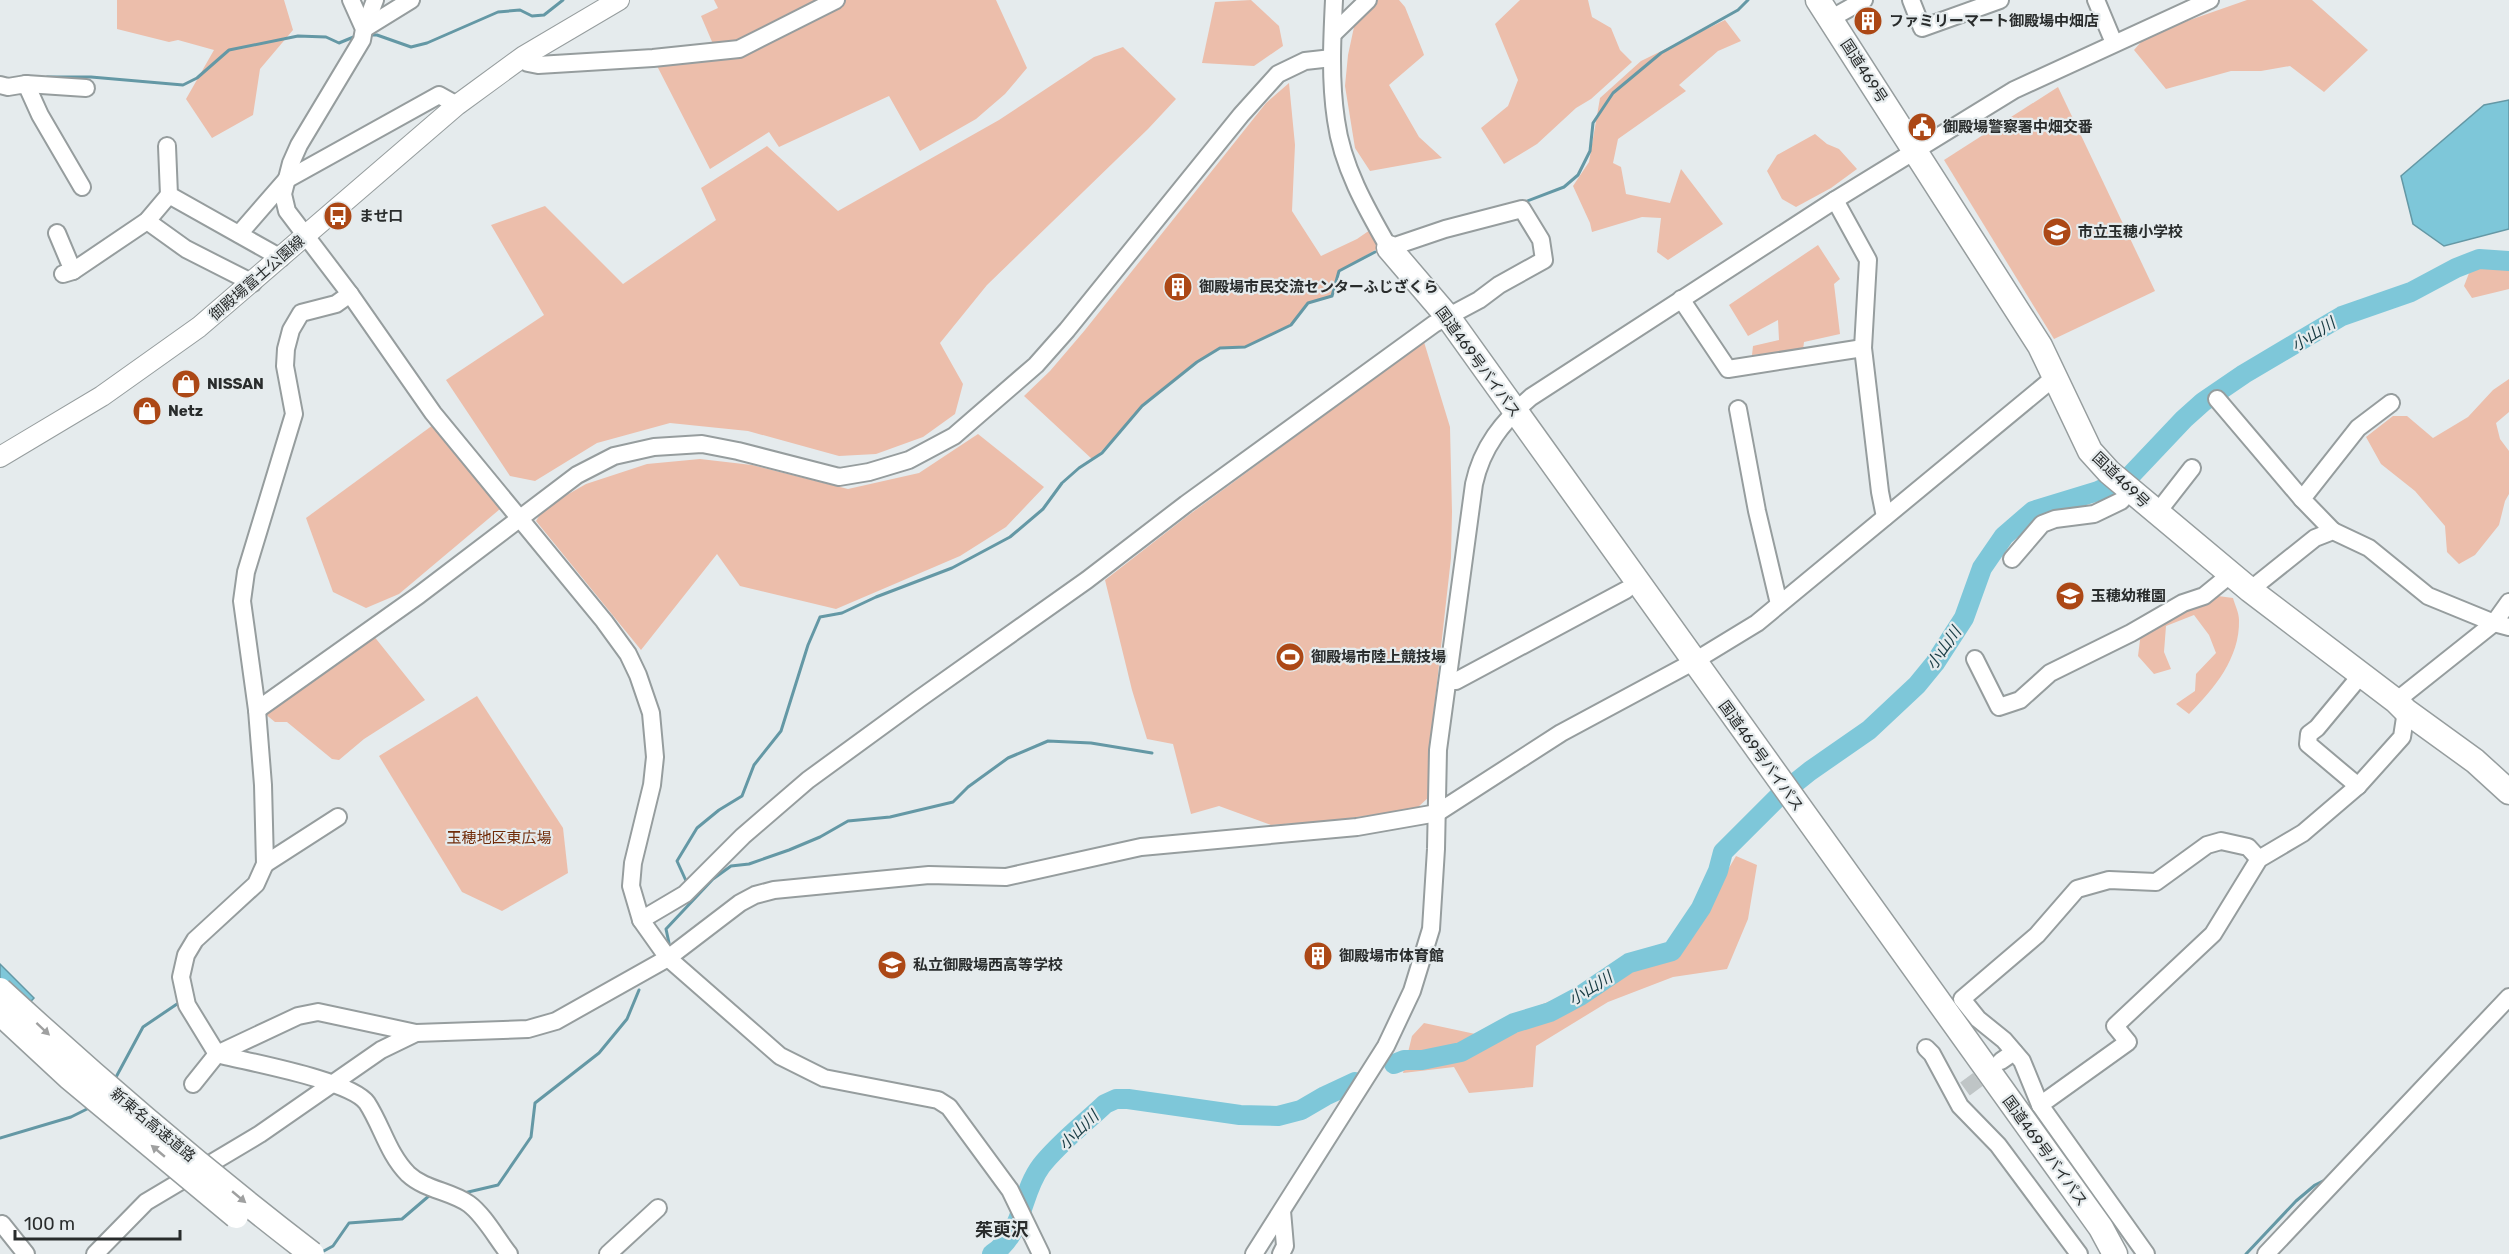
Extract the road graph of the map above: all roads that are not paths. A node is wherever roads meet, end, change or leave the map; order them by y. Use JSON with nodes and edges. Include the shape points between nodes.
{"nodes":[{"id":1,"x":351,"y":0,"type":"edge"},
{"id":2,"x":375,"y":0,"type":"edge"},
{"id":3,"x":411,"y":0,"type":"edge"},
{"id":4,"x":619,"y":0,"type":"edge"},
{"id":5,"x":836,"y":0,"type":"edge"},
{"id":6,"x":1334,"y":0,"type":"edge"},
{"id":7,"x":1368,"y":0,"type":"edge"},
{"id":8,"x":1864,"y":0,"type":"edge"},
{"id":9,"x":1911,"y":0,"type":"edge"},
{"id":10,"x":2000,"y":0,"type":"edge"},
{"id":11,"x":2096,"y":0,"type":"edge"},
{"id":12,"x":2210,"y":0,"type":"edge"},
{"id":13,"x":1824,"y":9,"type":"edge"},
{"id":14,"x":364,"y":29,"type":"junction"},
{"id":15,"x":1333,"y":34,"type":"junction"},
{"id":16,"x":2114,"y":43,"type":"junction"},
{"id":17,"x":524,"y":56,"type":"junction"},
{"id":18,"x":1332,"y":58,"type":"junction"},
{"id":19,"x":26,"y":84,"type":"junction"},
{"id":20,"x":0,"y":85,"type":"edge"},
{"id":21,"x":86,"y":88,"type":"dead end"},
{"id":22,"x":457,"y":105,"type":"junction"},
{"id":23,"x":167,"y":146,"type":"dead end"},
{"id":24,"x":1916,"y":152,"type":"junction"},
{"id":25,"x":286,"y":180,"type":"junction"},
{"id":26,"x":82,"y":187,"type":"dead end"},
{"id":27,"x":169,"y":195,"type":"junction"},
{"id":28,"x":1835,"y":200,"type":"junction"},
{"id":29,"x":147,"y":221,"type":"junction"},
{"id":30,"x":57,"y":233,"type":"dead end"},
{"id":31,"x":239,"y":234,"type":"junction"},
{"id":32,"x":305,"y":237,"type":"junction"},
{"id":33,"x":1389,"y":248,"type":"junction"},
{"id":34,"x":281,"y":258,"type":"junction"},
{"id":35,"x":253,"y":283,"type":"junction"},
{"id":36,"x":350,"y":294,"type":"junction"},
{"id":37,"x":1681,"y":299,"type":"junction"},
{"id":38,"x":1441,"y":320,"type":"junction"},
{"id":39,"x":1863,"y":348,"type":"junction"},
{"id":40,"x":2056,"y":376,"type":"junction"},
{"id":41,"x":2217,"y":399,"type":"dead end"},
{"id":42,"x":2391,"y":403,"type":"dead end"},
{"id":43,"x":1738,"y":409,"type":"dead end"},
{"id":44,"x":1508,"y":418,"type":"junction"},
{"id":45,"x":0,"y":457,"type":"edge"},
{"id":46,"x":2192,"y":468,"type":"dead end"},
{"id":47,"x":2122,"y":484,"type":"junction"},
{"id":48,"x":2302,"y":499,"type":"junction"},
{"id":49,"x":2157,"y":513,"type":"junction"},
{"id":50,"x":521,"y":517,"type":"junction"},
{"id":51,"x":1885,"y":517,"type":"junction"},
{"id":52,"x":2333,"y":531,"type":"junction"},
{"id":53,"x":2012,"y":559,"type":"dead end"},
{"id":54,"x":2231,"y":574,"type":"junction"},
{"id":55,"x":1626,"y":590,"type":"junction"},
{"id":56,"x":2250,"y":590,"type":"junction"},
{"id":57,"x":2509,"y":602,"type":"edge"},
{"id":58,"x":1779,"y":604,"type":"junction"},
{"id":59,"x":2502,"y":625,"type":"edge"},
{"id":60,"x":1975,"y":658,"type":"dead end"},
{"id":61,"x":1687,"y":664,"type":"junction"},
{"id":62,"x":2361,"y":675,"type":"junction"},
{"id":63,"x":1448,"y":681,"type":"junction"},
{"id":64,"x":2401,"y":706,"type":"junction"},
{"id":65,"x":257,"y":710,"type":"junction"},
{"id":66,"x":2358,"y":786,"type":"junction"},
{"id":67,"x":2509,"y":792,"type":"edge"},
{"id":68,"x":1437,"y":813,"type":"junction"},
{"id":69,"x":338,"y":817,"type":"dead end"},
{"id":70,"x":2259,"y":859,"type":"junction"},
{"id":71,"x":265,"y":864,"type":"junction"},
{"id":72,"x":641,"y":920,"type":"junction"},
{"id":73,"x":668,"y":958,"type":"junction"},
{"id":74,"x":0,"y":990,"type":"edge"},
{"id":75,"x":2509,"y":997,"type":"edge"},
{"id":76,"x":0,"y":1014,"type":"edge"},
{"id":77,"x":416,"y":1033,"type":"junction"},
{"id":78,"x":1926,"y":1048,"type":"dead end"},
{"id":79,"x":217,"y":1054,"type":"junction"},
{"id":80,"x":333,"y":1083,"type":"junction"},
{"id":81,"x":193,"y":1084,"type":"dead end"},
{"id":82,"x":2040,"y":1105,"type":"junction"},
{"id":83,"x":658,"y":1208,"type":"dead end"},
{"id":84,"x":1282,"y":1212,"type":"junction"},
{"id":85,"x":3,"y":1224,"type":"dead end"},
{"id":86,"x":26,"y":1254,"type":"edge"},
{"id":87,"x":95,"y":1254,"type":"edge"},
{"id":88,"x":285,"y":1254,"type":"edge"},
{"id":89,"x":312,"y":1254,"type":"edge"},
{"id":90,"x":509,"y":1254,"type":"edge"},
{"id":91,"x":608,"y":1254,"type":"edge"},
{"id":92,"x":1041,"y":1254,"type":"edge"},
{"id":93,"x":1254,"y":1254,"type":"edge"},
{"id":94,"x":1281,"y":1254,"type":"edge"},
{"id":95,"x":2079,"y":1254,"type":"edge"},
{"id":96,"x":2114,"y":1254,"type":"edge"},
{"id":97,"x":2146,"y":1254,"type":"edge"},
{"id":98,"x":2266,"y":1254,"type":"edge"}],
"edges":[{"from":1,"to":14,"type":"street"},
{"from":2,"to":14,"type":"street"},
{"from":3,"to":14,"type":"street"},
{"from":4,"to":17,"type":"main road","name":"御殿場富士公園線"},
{"from":5,"to":17,"type":"street","via":[[739,49],[538,65],[528,63]]},
{"from":6,"to":15,"type":"street"},
{"from":7,"to":15,"type":"street"},
{"from":8,"to":13,"type":"street"},
{"from":9,"to":10,"type":"street","via":[[1922,28]]},
{"from":11,"to":16,"type":"street"},
{"from":12,"to":16,"type":"street"},
{"from":13,"to":24,"type":"highway","name":"国道469号"},
{"from":14,"to":25,"type":"street","via":[[362,40],[299,145]]},
{"from":15,"to":18,"type":"street"},
{"from":16,"to":24,"type":"street","via":[[2014,90]]},
{"from":17,"to":22,"type":"main road","name":"御殿場富士公園線"},
{"from":18,"to":33,"type":"street","via":[[1336,122],[1342,147],[1357,188]]},
{"from":18,"to":50,"type":"street","via":[[1305,61],[1278,74],[1240,115],[1036,365],[954,436],[909,460],[839,477],[702,444],[654,447],[614,456],[577,475]]},
{"from":19,"to":20,"type":"street"},
{"from":19,"to":21,"type":"street"},
{"from":19,"to":26,"type":"street"},
{"from":22,"to":25,"type":"street","via":[[439,95]]},
{"from":22,"to":32,"type":"main road","name":"御殿場富士公園線"},
{"from":23,"to":27,"type":"street"},
{"from":24,"to":28,"type":"street"},
{"from":24,"to":40,"type":"highway","name":"国道469号"},
{"from":25,"to":31,"type":"street"},
{"from":25,"to":32,"type":"street","via":[[287,211]]},
{"from":27,"to":29,"type":"street"},
{"from":27,"to":31,"type":"street"},
{"from":28,"to":37,"type":"street"},
{"from":28,"to":39,"type":"street","via":[[1868,260]]},
{"from":29,"to":30,"type":"street","via":[[68,273]]},
{"from":29,"to":35,"type":"street","via":[[186,249]]},
{"from":31,"to":34,"type":"street"},
{"from":32,"to":34,"type":"main road","name":"御殿場富士公園線"},
{"from":32,"to":36,"type":"street"},
{"from":33,"to":38,"type":"highway","name":"国道469号バイパス"},
{"from":33,"to":38,"type":"street","via":[[1522,209],[1541,240],[1544,260]]},
{"from":34,"to":35,"type":"main road","name":"御殿場富士公園線"},
{"from":35,"to":45,"type":"main road","name":"御殿場富士公園線","via":[[151,363]]},
{"from":36,"to":50,"type":"street","via":[[433,413]]},
{"from":36,"to":65,"type":"street","via":[[336,304],[301,313],[286,349],[285,366],[294,414],[246,572],[242,601]]},
{"from":37,"to":39,"type":"street","via":[[1728,369]]},
{"from":37,"to":44,"type":"street","via":[[1531,397]]},
{"from":38,"to":44,"type":"highway","name":"国道469号バイパス"},
{"from":38,"to":72,"type":"street","via":[[808,780],[689,889]]},
{"from":39,"to":51,"type":"street"},
{"from":40,"to":47,"type":"highway","name":"国道469号","via":[[2090,451]]},
{"from":40,"to":51,"type":"street"},
{"from":41,"to":48,"type":"street"},
{"from":42,"to":48,"type":"street","via":[[2358,428]]},
{"from":43,"to":58,"type":"street"},
{"from":44,"to":55,"type":"highway","name":"国道469号バイパス"},
{"from":44,"to":61,"type":"highway","name":"国道469号バイパス"},
{"from":44,"to":63,"type":"street","via":[[1484,452],[1474,484]]},
{"from":46,"to":49,"type":"street"},
{"from":47,"to":49,"type":"highway","name":"国道469号"},
{"from":47,"to":53,"type":"street","via":[[2121,501],[2094,514],[2042,524]]},
{"from":48,"to":52,"type":"street"},
{"from":49,"to":54,"type":"highway","name":"国道469号"},
{"from":50,"to":65,"type":"street"},
{"from":50,"to":72,"type":"street","via":[[628,654],[651,713],[655,758],[631,886]]},
{"from":51,"to":58,"type":"street"},
{"from":52,"to":56,"type":"street","via":[[2315,538]]},
{"from":52,"to":59,"type":"street","via":[[2369,548],[2428,596]]},
{"from":54,"to":56,"type":"highway","name":"国道469号"},
{"from":54,"to":60,"type":"street","via":[[2204,596],[2183,603],[2050,673],[2020,700],[1999,707]]},
{"from":55,"to":61,"type":"highway","name":"国道469号バイパス"},
{"from":55,"to":63,"type":"street","via":[[1456,681]]},
{"from":56,"to":62,"type":"highway","name":"国道469号"},
{"from":57,"to":59,"type":"street"},
{"from":58,"to":61,"type":"street","via":[[1757,623]]},
{"from":59,"to":64,"type":"street"},
{"from":61,"to":68,"type":"street","via":[[1561,733]]},
{"from":61,"to":96,"type":"highway","name":"国道469号バイパス","via":[[2087,1226]]},
{"from":62,"to":64,"type":"highway","name":"国道469号"},
{"from":62,"to":66,"type":"street","via":[[2309,734],[2308,744]]},
{"from":63,"to":68,"type":"street","via":[[1438,750]]},
{"from":64,"to":66,"type":"street","via":[[2402,737]]},
{"from":64,"to":67,"type":"highway","name":"国道469号","via":[[2475,761]]},
{"from":65,"to":71,"type":"street"},
{"from":66,"to":70,"type":"street","via":[[2303,833]]},
{"from":68,"to":73,"type":"street","via":[[1357,827],[1142,847],[1006,877],[929,875],[774,890],[740,903]]},
{"from":68,"to":84,"type":"street","via":[[1431,929],[1412,991],[1386,1046]]},
{"from":69,"to":71,"type":"street"},
{"from":70,"to":82,"type":"street","via":[[2213,934],[2115,1026],[2128,1042]]},
{"from":70,"to":82,"type":"street","via":[[2248,847],[2221,841],[2207,845],[2156,882],[2109,880],[2077,889],[2037,935],[1962,999],[1978,1019],[2004,1040],[2008,1057],[2022,1061]]},
{"from":71,"to":79,"type":"street","via":[[256,884],[195,940],[186,955],[181,977],[187,1005]]},
{"from":72,"to":73,"type":"street"},
{"from":73,"to":77,"type":"street","via":[[556,1021],[528,1029]]},
{"from":73,"to":92,"type":"street","via":[[780,1056],[824,1078],[938,1100],[949,1107],[1010,1190]]},
{"from":74,"to":89,"type":"highway","name":"新東名高速道路","one_way":true,"bridge":true,"via":[[87,1070]]},
{"from":75,"to":98,"type":"street"},
{"from":88,"to":76,"type":"highway","name":"新東名高速道路","one_way":true,"bridge":true,"via":[[69,1077]]},
{"from":77,"to":79,"type":"street","via":[[318,1012],[298,1016]]},
{"from":77,"to":80,"type":"street","via":[[381,1050]]},
{"from":78,"to":95,"type":"street","via":[[1960,1093],[1960,1106],[1998,1145]]},
{"from":79,"to":80,"type":"street"},
{"from":79,"to":81,"type":"street"},
{"from":80,"to":87,"type":"street","via":[[260,1134],[146,1202]]},
{"from":80,"to":90,"type":"street","via":[[366,1101],[386,1143],[408,1174],[468,1203]]},
{"from":82,"to":97,"type":"street"},
{"from":83,"to":91,"type":"street"},
{"from":84,"to":93,"type":"street"},
{"from":84,"to":94,"type":"street","via":[[1285,1246]]},
{"from":85,"to":86,"type":"street"}]}
